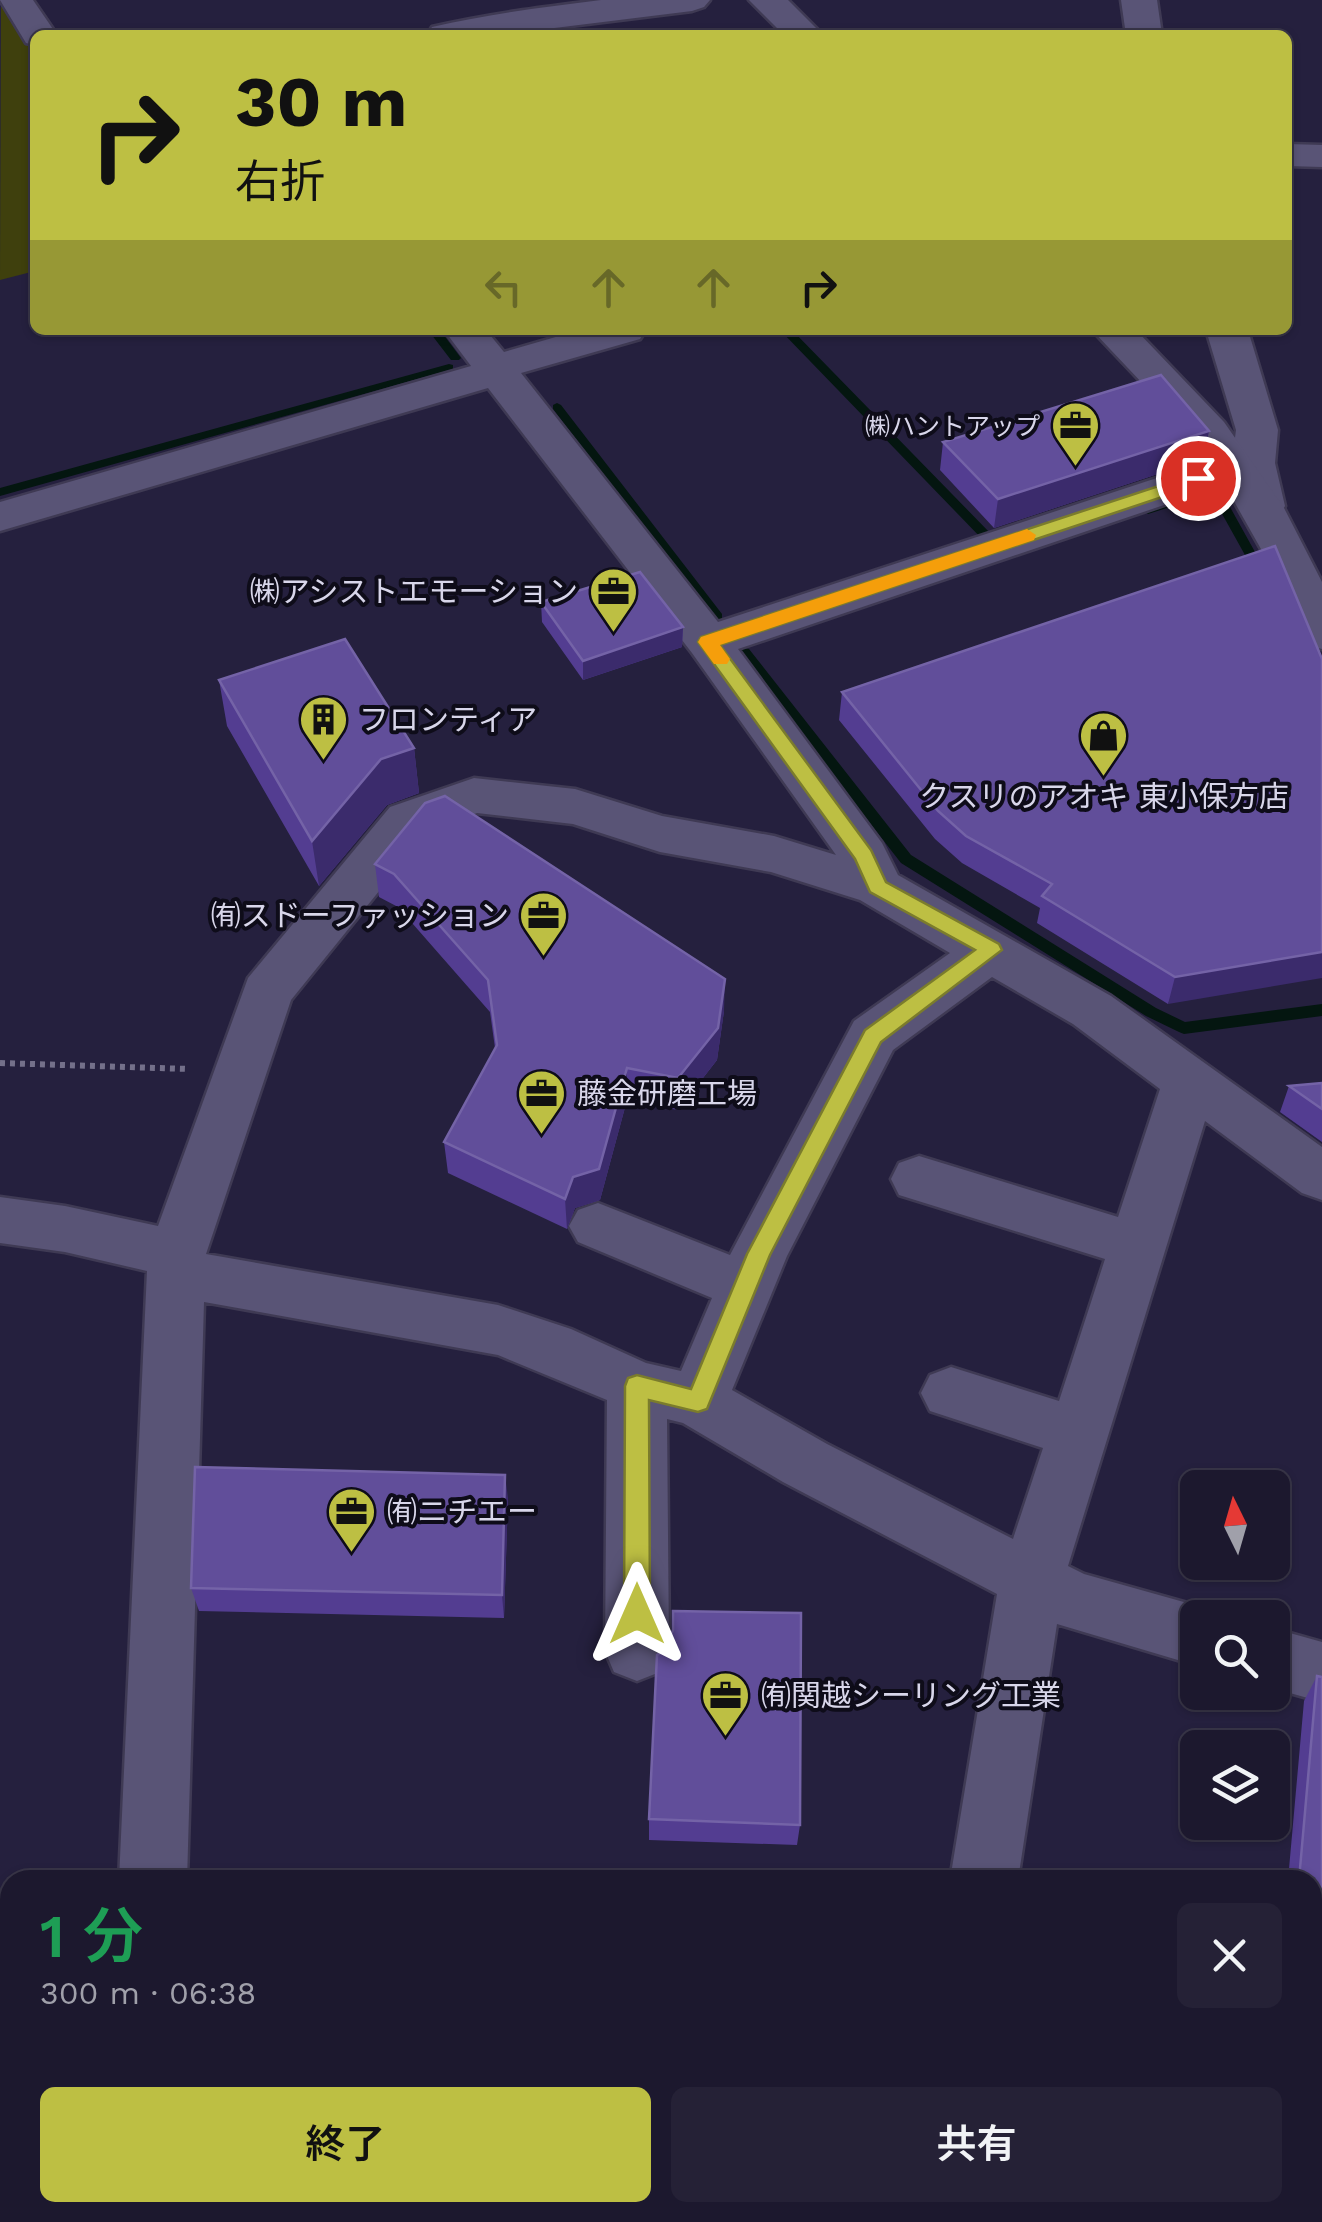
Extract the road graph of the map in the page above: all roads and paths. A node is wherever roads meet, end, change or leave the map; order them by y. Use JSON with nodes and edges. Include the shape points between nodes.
{"nodes":[{"id":1,"x":14,"y":0,"type":"edge"},
{"id":2,"x":692,"y":0,"type":"edge"},
{"id":3,"x":767,"y":0,"type":"edge"},
{"id":4,"x":1139,"y":0,"type":"edge"},
{"id":5,"x":645,"y":6,"type":"junction"},
{"id":6,"x":516,"y":10,"type":"edge"},
{"id":7,"x":449,"y":22,"type":"edge"},
{"id":8,"x":35,"y":30,"type":"edge"},
{"id":9,"x":667,"y":30,"type":"edge"},
{"id":10,"x":800,"y":30,"type":"edge"},
{"id":11,"x":1143,"y":30,"type":"edge"},
{"id":12,"x":1292,"y":156,"type":"edge"},
{"id":13,"x":1322,"y":156,"type":"edge"},
{"id":14,"x":468,"y":335,"type":"edge"},
{"id":15,"x":609,"y":335,"type":"edge"},
{"id":16,"x":1117,"y":335,"type":"edge"},
{"id":17,"x":1228,"y":335,"type":"edge"},
{"id":18,"x":495,"y":370,"type":"junction"},
{"id":19,"x":1236,"y":466,"type":"junction"},
{"id":20,"x":1265,"y":515,"type":"junction"},
{"id":21,"x":0,"y":517,"type":"edge"},
{"id":22,"x":1312,"y":586,"type":"edge"},
{"id":23,"x":1322,"y":634,"type":"edge"},
{"id":24,"x":708,"y":642,"type":"junction"},
{"id":25,"x":878,"y":887,"type":"junction"},
{"id":26,"x":991,"y":950,"type":"junction"},
{"id":27,"x":0,"y":1063,"type":"edge"},
{"id":28,"x":240,"y":1072,"type":"junction"},
{"id":29,"x":1190,"y":1081,"type":"junction"},
{"id":30,"x":1322,"y":1178,"type":"edge"},
{"id":31,"x":919,"y":1179,"type":"dead end"},
{"id":32,"x":0,"y":1220,"type":"edge"},
{"id":33,"x":598,"y":1226,"type":"dead end"},
{"id":34,"x":1137,"y":1246,"type":"junction"},
{"id":35,"x":177,"y":1263,"type":"junction"},
{"id":36,"x":745,"y":1286,"type":"junction"},
{"id":37,"x":637,"y":1386,"type":"junction"},
{"id":38,"x":950,"y":1393,"type":"dead end"},
{"id":39,"x":698,"y":1401,"type":"junction"},
{"id":40,"x":1078,"y":1433,"type":"junction"},
{"id":41,"x":1032,"y":1582,"type":"junction"},
{"id":42,"x":1180,"y":1631,"type":"edge"},
{"id":43,"x":637,"y":1652,"type":"dead end"},
{"id":44,"x":1290,"y":1663,"type":"edge"},
{"id":45,"x":1322,"y":1672,"type":"edge"},
{"id":46,"x":153,"y":1870,"type":"edge"},
{"id":47,"x":986,"y":1870,"type":"edge"}],
"edges":[{"from":1,"to":8,"type":"street"},
{"from":2,"to":5,"type":"street"},
{"from":3,"to":10,"type":"street"},
{"from":4,"to":11,"type":"street"},
{"from":5,"to":6,"type":"street"},
{"from":5,"to":9,"type":"street"},
{"from":6,"to":7,"type":"street"},
{"from":12,"to":13,"type":"street"},
{"from":14,"to":18,"type":"street"},
{"from":15,"to":18,"type":"street"},
{"from":16,"to":19,"type":"street"},
{"from":17,"to":20,"type":"street","via":[[1257,430],[1253,463]]},
{"from":18,"to":21,"type":"street"},
{"from":18,"to":24,"type":"street"},
{"from":19,"to":20,"type":"street"},
{"from":19,"to":24,"type":"street"},
{"from":20,"to":22,"type":"street"},
{"from":22,"to":23,"type":"street"},
{"from":24,"to":25,"type":"street","via":[[864,856]]},
{"from":25,"to":26,"type":"street"},
{"from":25,"to":28,"type":"street","via":[[774,854],[660,834],[575,806],[474,796],[408,820],[351,886],[267,992]]},
{"from":26,"to":29,"type":"street","via":[[1092,1010]]},
{"from":26,"to":36,"type":"street","via":[[873,1036]]},
{"from":27,"to":28,"type":"path"},
{"from":28,"to":35,"type":"street"},
{"from":29,"to":30,"type":"street"},
{"from":29,"to":34,"type":"street"},
{"from":31,"to":34,"type":"street"},
{"from":32,"to":35,"type":"street","via":[[65,1229]]},
{"from":33,"to":36,"type":"street"},
{"from":34,"to":40,"type":"street"},
{"from":35,"to":37,"type":"street","via":[[498,1330]]},
{"from":35,"to":46,"type":"street"},
{"from":36,"to":39,"type":"street"},
{"from":37,"to":39,"type":"street"},
{"from":37,"to":43,"type":"street"},
{"from":38,"to":40,"type":"street"},
{"from":39,"to":41,"type":"street"},
{"from":40,"to":41,"type":"street"},
{"from":41,"to":42,"type":"street"},
{"from":41,"to":47,"type":"street"},
{"from":44,"to":45,"type":"street"}]}
